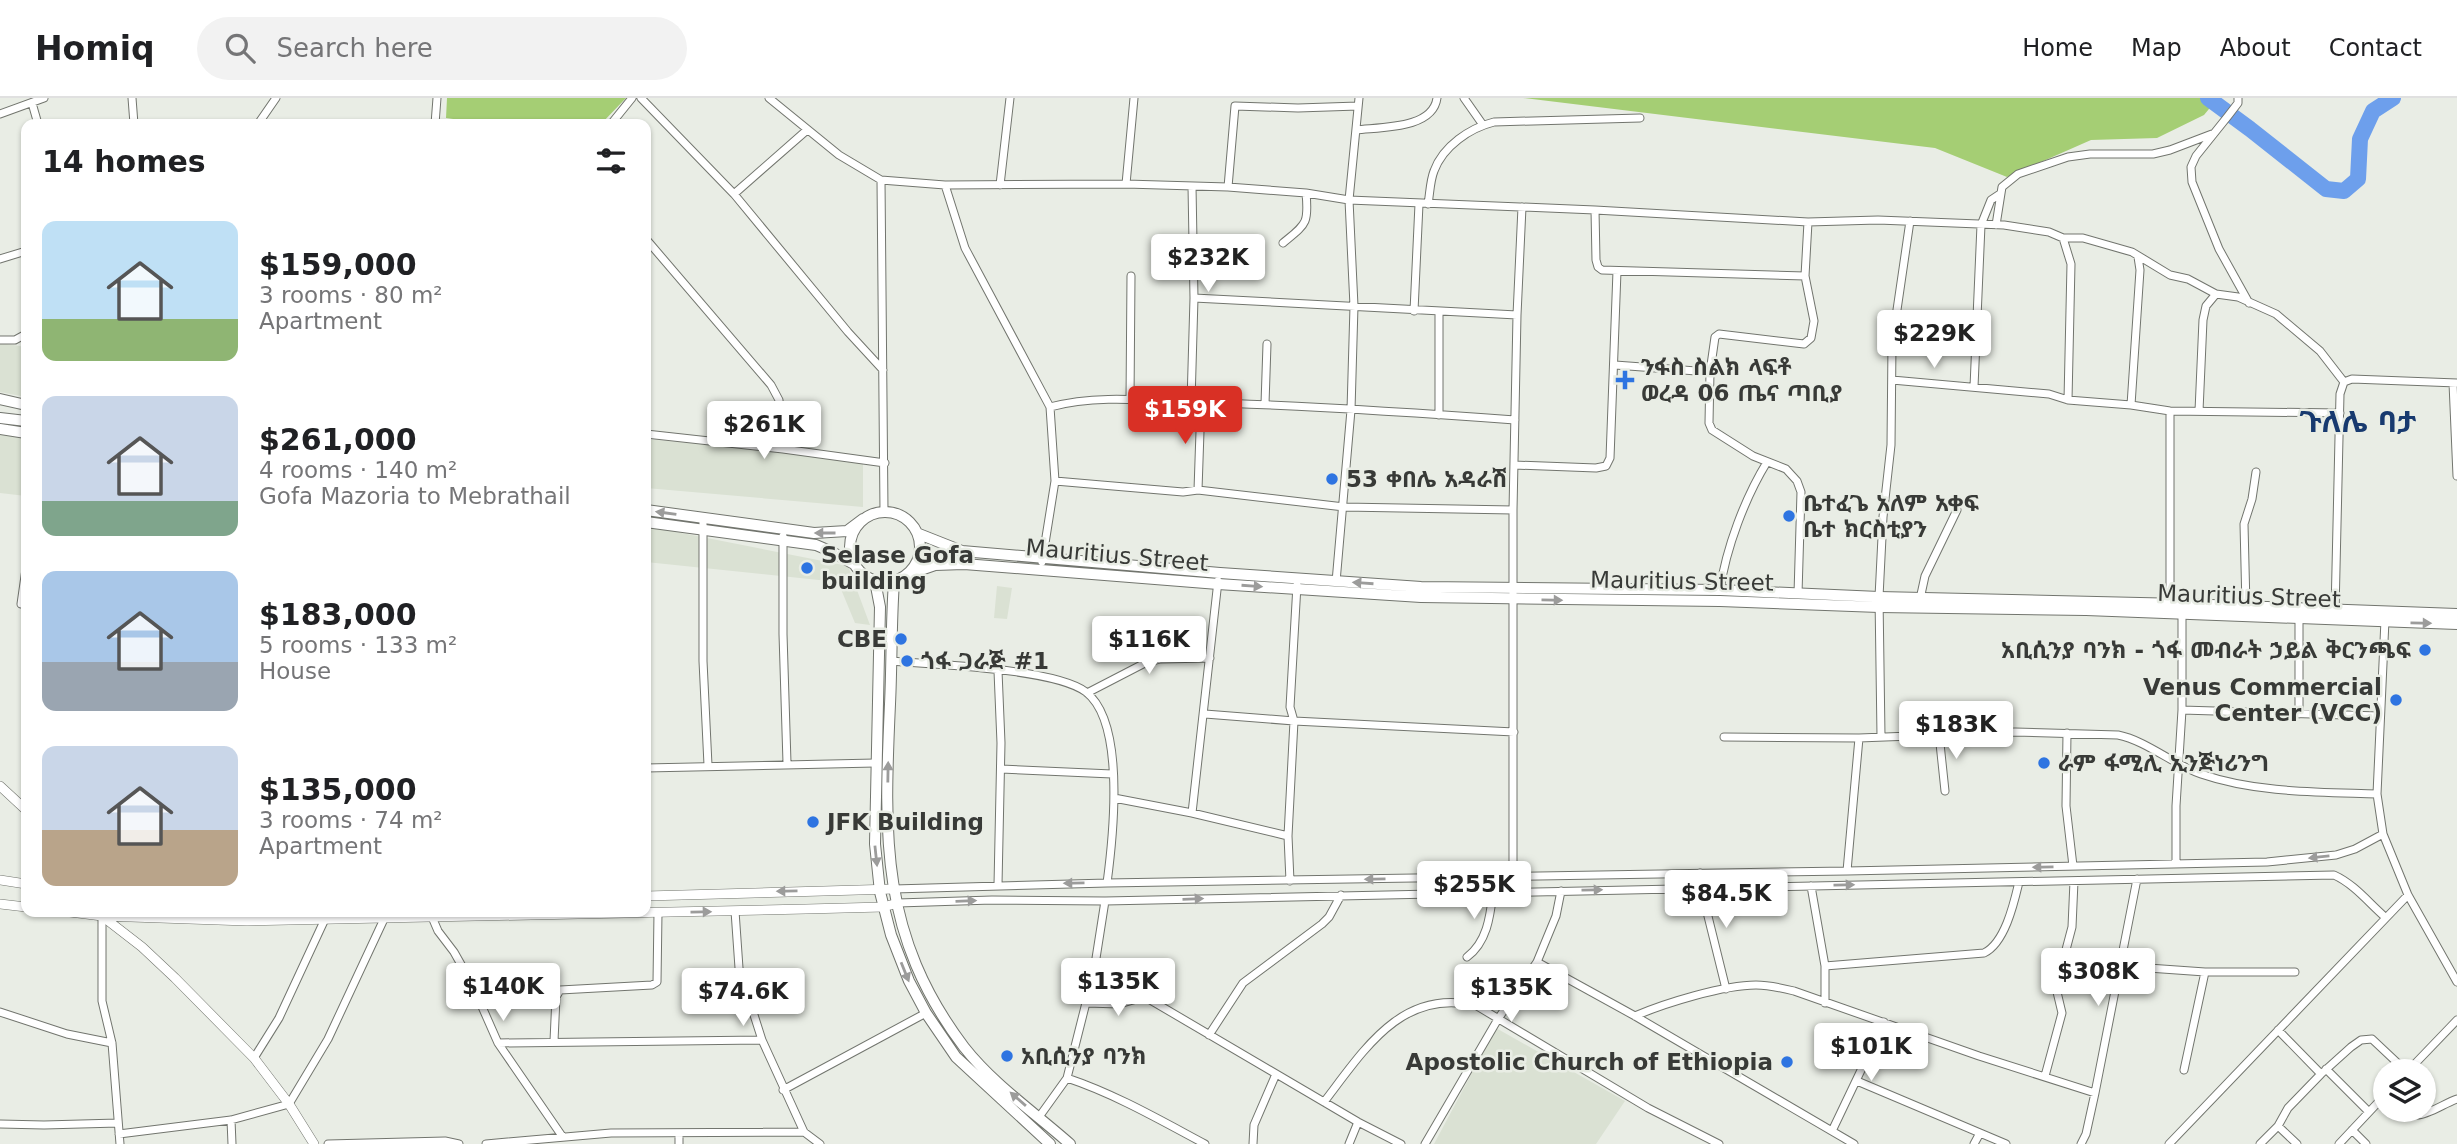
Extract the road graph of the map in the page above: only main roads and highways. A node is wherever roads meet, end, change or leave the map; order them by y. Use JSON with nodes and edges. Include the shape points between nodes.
{"nodes":[{"id":1,"x":0,"y":399,"type":"edge"},
{"id":2,"x":0,"y":405,"type":"edge"},
{"id":3,"x":21,"y":405,"type":"edge"},
{"id":4,"x":21,"y":406,"type":"edge"},
{"id":5,"x":0,"y":418,"type":"edge"},
{"id":6,"x":21,"y":421,"type":"edge"},
{"id":7,"x":0,"y":429,"type":"edge"},
{"id":8,"x":21,"y":434,"type":"edge"},
{"id":9,"x":0,"y":435,"type":"edge"},
{"id":10,"x":21,"y":435,"type":"edge"},
{"id":11,"x":651,"y":511,"type":"edge"},
{"id":12,"x":863,"y":519,"type":"junction"},
{"id":13,"x":651,"y":522,"type":"edge"},
{"id":14,"x":702,"y":524,"type":"junction"},
{"id":15,"x":919,"y":534,"type":"junction"},
{"id":16,"x":783,"y":535,"type":"junction"},
{"id":17,"x":854,"y":564,"type":"junction"},
{"id":18,"x":1042,"y":564,"type":"junction"},
{"id":19,"x":909,"y":573,"type":"junction"},
{"id":20,"x":875,"y":581,"type":"junction"},
{"id":21,"x":894,"y":582,"type":"junction"},
{"id":22,"x":1512,"y":594,"type":"junction"},
{"id":23,"x":1879,"y":602,"type":"junction"},
{"id":24,"x":2182,"y":609,"type":"junction"},
{"id":25,"x":2299,"y":614,"type":"junction"},
{"id":26,"x":2457,"y":614,"type":"edge"},
{"id":27,"x":2386,"y":617,"type":"junction"},
{"id":28,"x":2457,"y":624,"type":"edge"},
{"id":29,"x":1063,"y":1142,"type":"edge"},
{"id":30,"x":1050,"y":1144,"type":"edge"}],
"edges":[{"from":1,"to":3,"type":"main road"},
{"from":2,"to":4,"type":"main road"},
{"from":5,"to":6,"type":"main road"},
{"from":7,"to":8,"type":"main road"},
{"from":9,"to":10,"type":"main road"},
{"from":14,"to":11,"type":"main road","one_way":true},
{"from":12,"to":15,"type":"main road","via":[[884,511],[905,517]]},
{"from":12,"to":16,"type":"main road","one_way":true,"via":[[847,531]]},
{"from":12,"to":17,"type":"main road","via":[[850,540]]},
{"from":13,"to":14,"type":"main road"},
{"from":14,"to":16,"type":"main road"},
{"from":15,"to":18,"type":"main road","name":"Mauritius Street","via":[[962,551]]},
{"from":15,"to":19,"type":"main road","via":[[920,555]]},
{"from":16,"to":17,"type":"main road"},
{"from":17,"to":20,"type":"main road"},
{"from":18,"to":19,"type":"main road","name":"Mauritius Street","via":[[935,565]]},
{"from":18,"to":22,"type":"main road","name":"Mauritius Street","via":[[1297,584]]},
{"from":19,"to":21,"type":"main road"},
{"from":20,"to":21,"type":"main road"},
{"from":20,"to":30,"type":"main road","one_way":true,"via":[[880,607],[875,844],[879,889],[891,935],[926,1013],[964,1067]]},
{"from":29,"to":21,"type":"main road","one_way":true,"via":[[966,1050],[935,1006],[903,933],[887,843]]},
{"from":22,"to":23,"type":"main road","name":"Mauritius Street","one_way":true},
{"from":22,"to":23,"type":"main road","name":"Mauritius Street","via":[[1720,590]]},
{"from":23,"to":24,"type":"main road","name":"Mauritius Street"},
{"from":24,"to":25,"type":"main road","name":"Mauritius Street"},
{"from":24,"to":25,"type":"main road","name":"Mauritius Street","via":[[2246,607]]},
{"from":25,"to":27,"type":"main road","name":"Mauritius Street"},
{"from":26,"to":27,"type":"main road","name":"Mauritius Street"},
{"from":27,"to":28,"type":"main road","name":"Mauritius Street","one_way":true}]}
